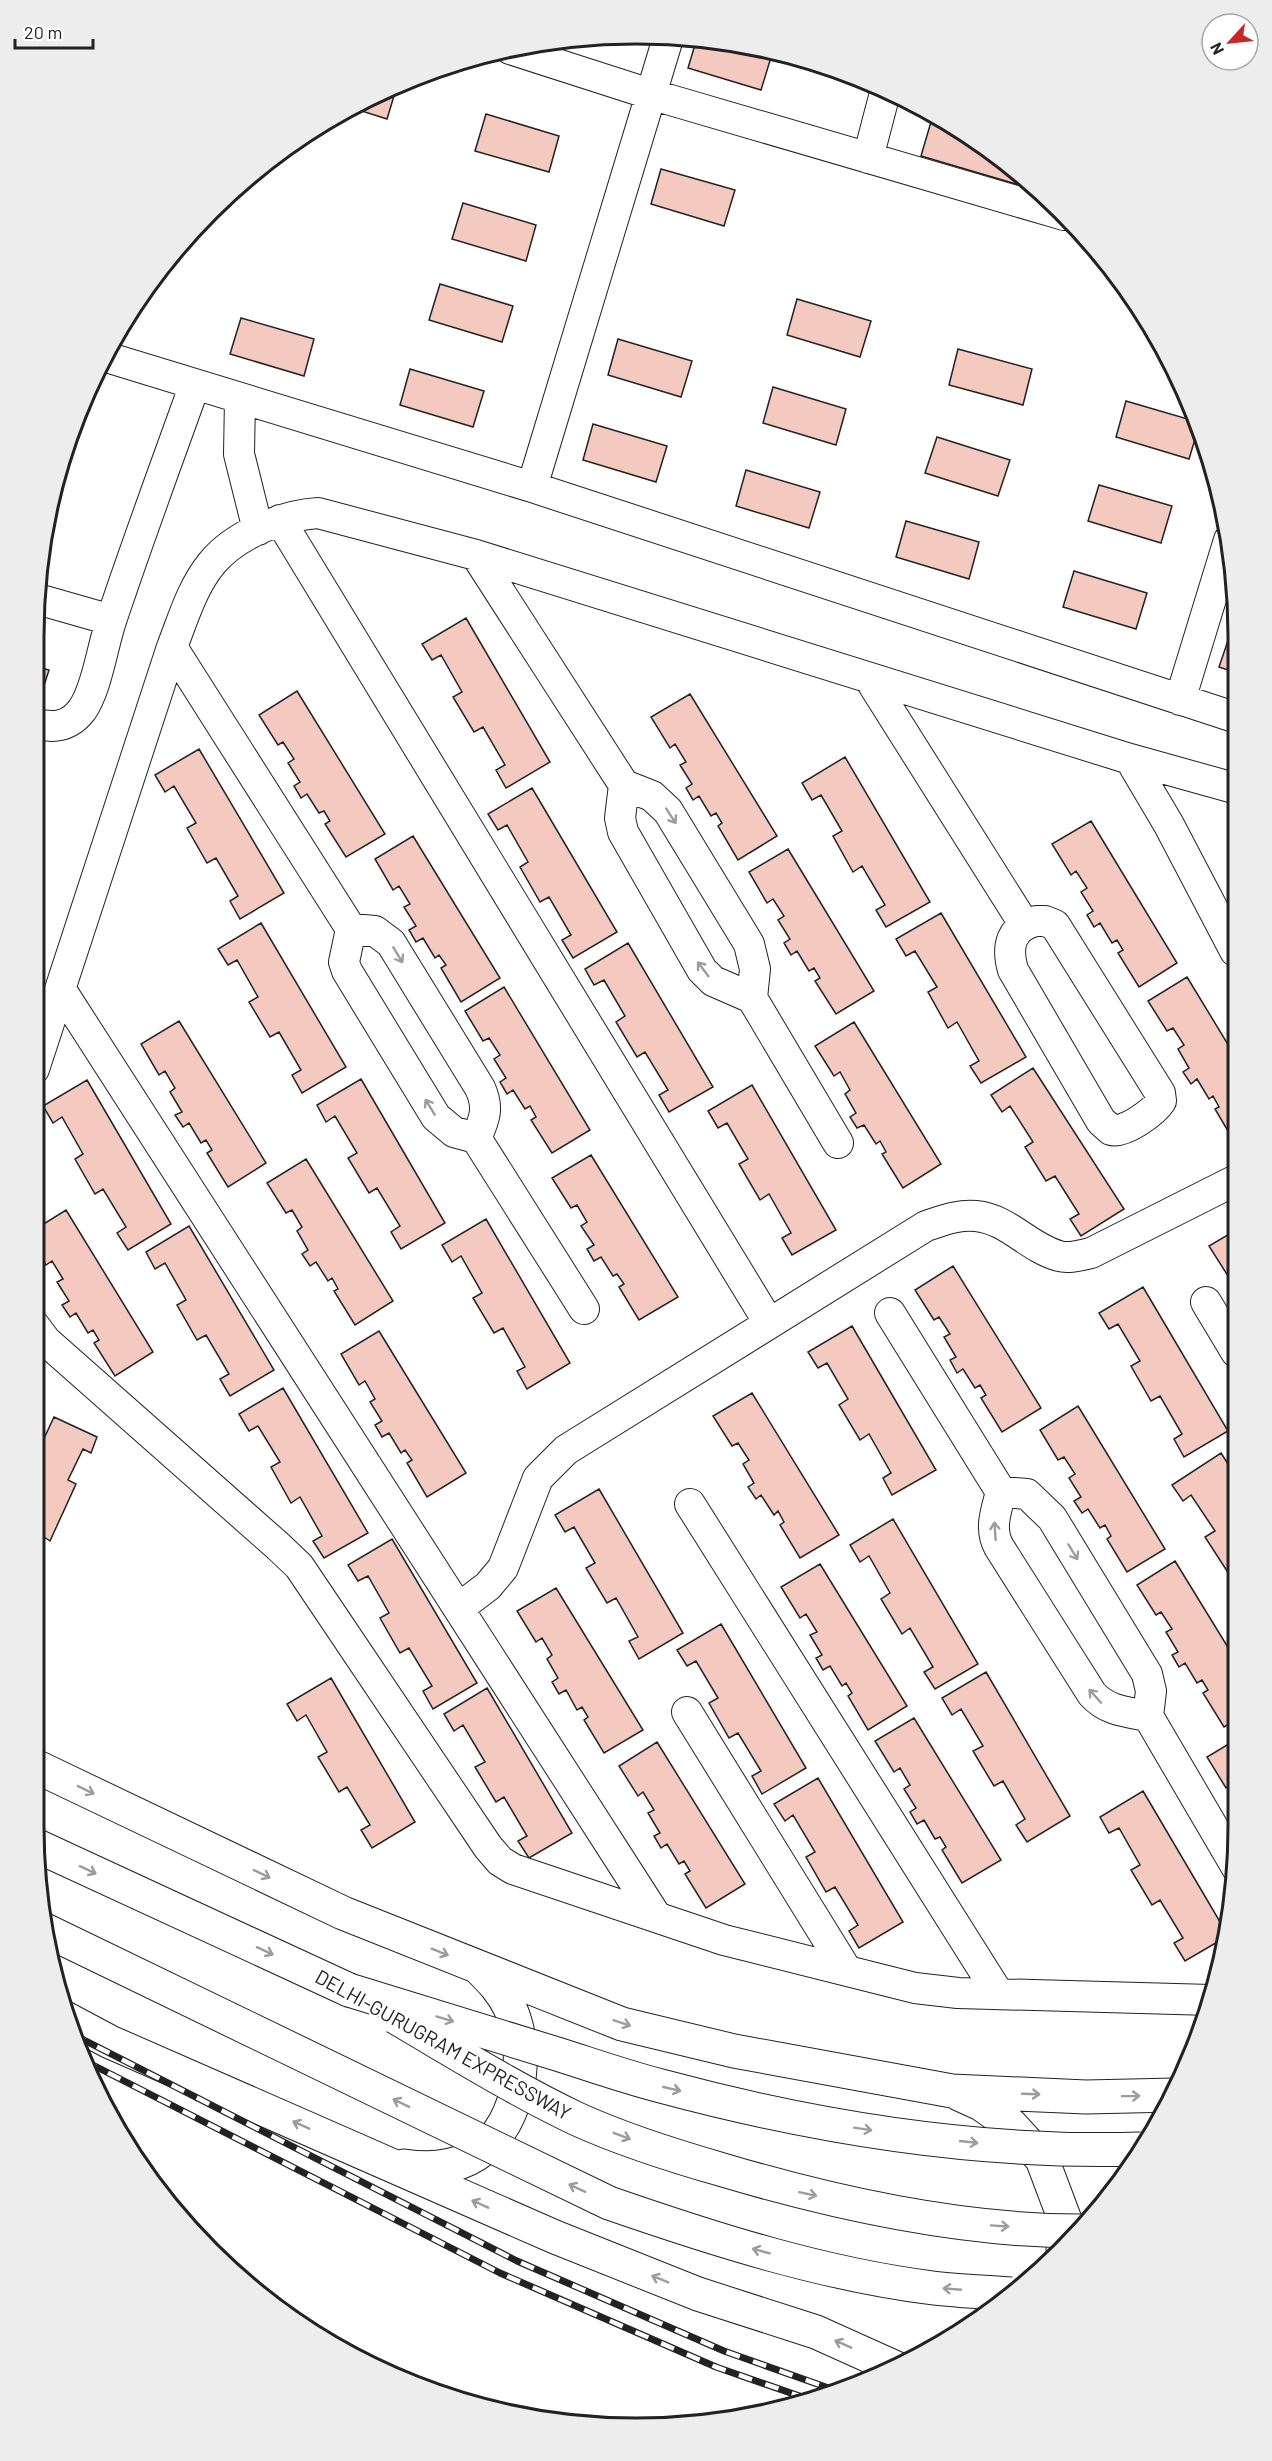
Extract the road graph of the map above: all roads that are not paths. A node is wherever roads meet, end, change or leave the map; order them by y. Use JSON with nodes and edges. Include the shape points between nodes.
{"nodes":[{"id":1,"x":666,"y":45,"type":"edge"},
{"id":2,"x":526,"y":54,"type":"edge"},
{"id":3,"x":650,"y":94,"type":"junction"},
{"id":4,"x":884,"y":98,"type":"edge"},
{"id":5,"x":868,"y":158,"type":"junction"},
{"id":6,"x":1048,"y":210,"type":"edge"},
{"id":7,"x":113,"y":359,"type":"edge"},
{"id":8,"x":195,"y":384,"type":"junction"},
{"id":9,"x":240,"y":399,"type":"junction"},
{"id":10,"x":532,"y":487,"type":"junction"},
{"id":11,"x":269,"y":525,"type":"junction"},
{"id":12,"x":476,"y":555,"type":"junction"},
{"id":13,"x":1223,"y":559,"type":"edge"},
{"id":14,"x":45,"y":601,"type":"edge"},
{"id":15,"x":111,"y":621,"type":"junction"},
{"id":16,"x":172,"y":647,"type":"junction"},
{"id":17,"x":869,"y":678,"type":"junction"},
{"id":18,"x":1180,"y":700,"type":"junction"},
{"id":19,"x":1228,"y":715,"type":"edge"},
{"id":20,"x":44,"y":727,"type":"edge"},
{"id":21,"x":1130,"y":759,"type":"junction"},
{"id":22,"x":624,"y":785,"type":"junction"},
{"id":23,"x":1228,"y":786,"type":"edge"},
{"id":24,"x":1024,"y":924,"type":"junction"},
{"id":25,"x":351,"y":929,"type":"junction"},
{"id":26,"x":1228,"y":938,"type":"edge"},
{"id":27,"x":61,"y":990,"type":"junction"},
{"id":28,"x":752,"y":998,"type":"junction"},
{"id":29,"x":44,"y":1040,"type":"edge"},
{"id":30,"x":476,"y":1138,"type":"junction"},
{"id":31,"x":838,"y":1143,"type":"dead end"},
{"id":32,"x":1228,"y":1184,"type":"edge"},
{"id":33,"x":1206,"y":1302,"type":"dead end"},
{"id":34,"x":584,"y":1309,"type":"dead end"},
{"id":35,"x":890,"y":1313,"type":"dead end"},
{"id":36,"x":769,"y":1323,"type":"junction"},
{"id":37,"x":44,"y":1339,"type":"edge"},
{"id":38,"x":1228,"y":1339,"type":"edge"},
{"id":39,"x":1000,"y":1492,"type":"junction"},
{"id":40,"x":690,"y":1504,"type":"dead end"},
{"id":41,"x":459,"y":1608,"type":"junction"},
{"id":42,"x":687,"y":1712,"type":"dead end"},
{"id":43,"x":1148,"y":1716,"type":"junction"},
{"id":44,"x":44,"y":1770,"type":"edge"},
{"id":45,"x":45,"y":1849,"type":"edge"},
{"id":46,"x":1227,"y":1851,"type":"edge"},
{"id":47,"x":656,"y":1916,"type":"junction"},
{"id":48,"x":54,"y":1934,"type":"edge"},
{"id":49,"x":477,"y":1966,"type":"junction"},
{"id":50,"x":847,"y":1971,"type":"junction"},
{"id":51,"x":349,"y":1989,"type":"junction"},
{"id":52,"x":998,"y":1993,"type":"junction"},
{"id":53,"x":1202,"y":2000,"type":"edge"},
{"id":54,"x":79,"y":2025,"type":"edge"},
{"id":55,"x":952,"y":2091,"type":"junction"},
{"id":56,"x":1163,"y":2095,"type":"edge"},
{"id":57,"x":1132,"y":2149,"type":"edge"},
{"id":58,"x":389,"y":2164,"type":"junction"},
{"id":59,"x":1068,"y":2230,"type":"edge"},
{"id":60,"x":1064,"y":2234,"type":"edge"},
{"id":61,"x":999,"y":2293,"type":"edge"},
{"id":62,"x":884,"y":2363,"type":"edge"}],
"edges":[{"from":1,"to":3,"type":"street"},
{"from":2,"to":3,"type":"street"},
{"from":3,"to":5,"type":"street"},
{"from":3,"to":10,"type":"street"},
{"from":4,"to":5,"type":"street"},
{"from":5,"to":6,"type":"street"},
{"from":7,"to":8,"type":"street"},
{"from":8,"to":9,"type":"street"},
{"from":8,"to":15,"type":"street"},
{"from":9,"to":10,"type":"street"},
{"from":9,"to":11,"type":"street","via":[[239,454]]},
{"from":10,"to":18,"type":"street"},
{"from":11,"to":12,"type":"street","via":[[298,514],[318,513]]},
{"from":11,"to":16,"type":"street","via":[[235,544],[212,563],[195,591]]},
{"from":11,"to":36,"type":"street"},
{"from":12,"to":17,"type":"street"},
{"from":12,"to":22,"type":"street"},
{"from":13,"to":18,"type":"street"},
{"from":14,"to":15,"type":"street"},
{"from":15,"to":20,"type":"street","via":[[88,701],[59,727]]},
{"from":16,"to":25,"type":"street"},
{"from":16,"to":27,"type":"street"},
{"from":17,"to":21,"type":"street"},
{"from":17,"to":24,"type":"street"},
{"from":18,"to":19,"type":"street"},
{"from":21,"to":23,"type":"street"},
{"from":21,"to":26,"type":"street"},
{"from":22,"to":28,"type":"street","one_way":true,"via":[[652,796],[668,811],[736,923],[753,955]]},
{"from":28,"to":22,"type":"street","one_way":true,"via":[[713,981],[702,970],[623,832],[620,818]]},
{"from":24,"to":24,"type":"street","via":[[1045,921],[1055,925],[1160,1093],[1157,1107],[1122,1131],[1111,1130],[1101,1121],[1013,970],[1010,946]]},
{"from":30,"to":25,"type":"street","one_way":true,"via":[[454,1132],[436,1117],[347,971],[344,962]]},
{"from":25,"to":30,"type":"street","one_way":true,"via":[[375,931],[391,943],[480,1088],[486,1112]]},
{"from":27,"to":29,"type":"street"},
{"from":27,"to":41,"type":"street"},
{"from":28,"to":31,"type":"street"},
{"from":30,"to":34,"type":"street"},
{"from":32,"to":36,"type":"street","via":[[1091,1253],[1071,1257],[1059,1257],[998,1222],[976,1216],[926,1226]]},
{"from":33,"to":38,"type":"street"},
{"from":35,"to":39,"type":"street"},
{"from":36,"to":41,"type":"street","via":[[549,1464],[538,1478],[503,1568],[488,1586]]},
{"from":37,"to":47,"type":"street","via":[[298,1566],[500,1861],[528,1876]]},
{"from":39,"to":43,"type":"street","one_way":true,"via":[[1027,1494],[1052,1518],[1146,1674],[1151,1691]]},
{"from":43,"to":39,"type":"street","one_way":true,"via":[[1114,1710],[1092,1694],[994,1538]]},
{"from":40,"to":52,"type":"street"},
{"from":41,"to":47,"type":"street"},
{"from":42,"to":50,"type":"street"},
{"from":43,"to":46,"type":"street"},
{"from":44,"to":49,"type":"main road","one_way":true,"via":[[343,1913]]},
{"from":45,"to":51,"type":"main road","name":"DELHI-GURUGRAM EXPRESSWAY","one_way":true},
{"from":47,"to":50,"type":"street","via":[[724,1940]]},
{"from":61,"to":48,"type":"main road","one_way":true,"bridge":true,"via":[[932,2288],[841,2271],[703,2234],[609,2203]]},
{"from":49,"to":55,"type":"main road","one_way":true,"via":[[622,2024],[734,2051]]},
{"from":49,"to":58,"type":"main road","via":[[498,1988],[517,2032],[519,2081],[509,2114],[493,2140],[468,2159],[423,2169]]},
{"from":50,"to":52,"type":"street","via":[[933,1991]]},
{"from":51,"to":57,"type":"main road","one_way":true,"bridge":true,"via":[[660,2086],[756,2109],[932,2138],[1088,2151]]},
{"from":51,"to":59,"type":"main road","name":"DELHI-GURUGRAM EXPRESSWAY","one_way":true,"bridge":true,"via":[[512,2087],[579,2120],[677,2157],[782,2188],[872,2208],[974,2224]]},
{"from":52,"to":53,"type":"street"},
{"from":58,"to":54,"type":"main road","one_way":true},
{"from":55,"to":56,"type":"main road","one_way":true,"via":[[1086,2097]]},
{"from":55,"to":60,"type":"main road","via":[[981,2104],[1011,2125],[1042,2159],[1065,2220]]},
{"from":62,"to":58,"type":"main road","one_way":true,"via":[[816,2332],[698,2294],[555,2237]]}]}
